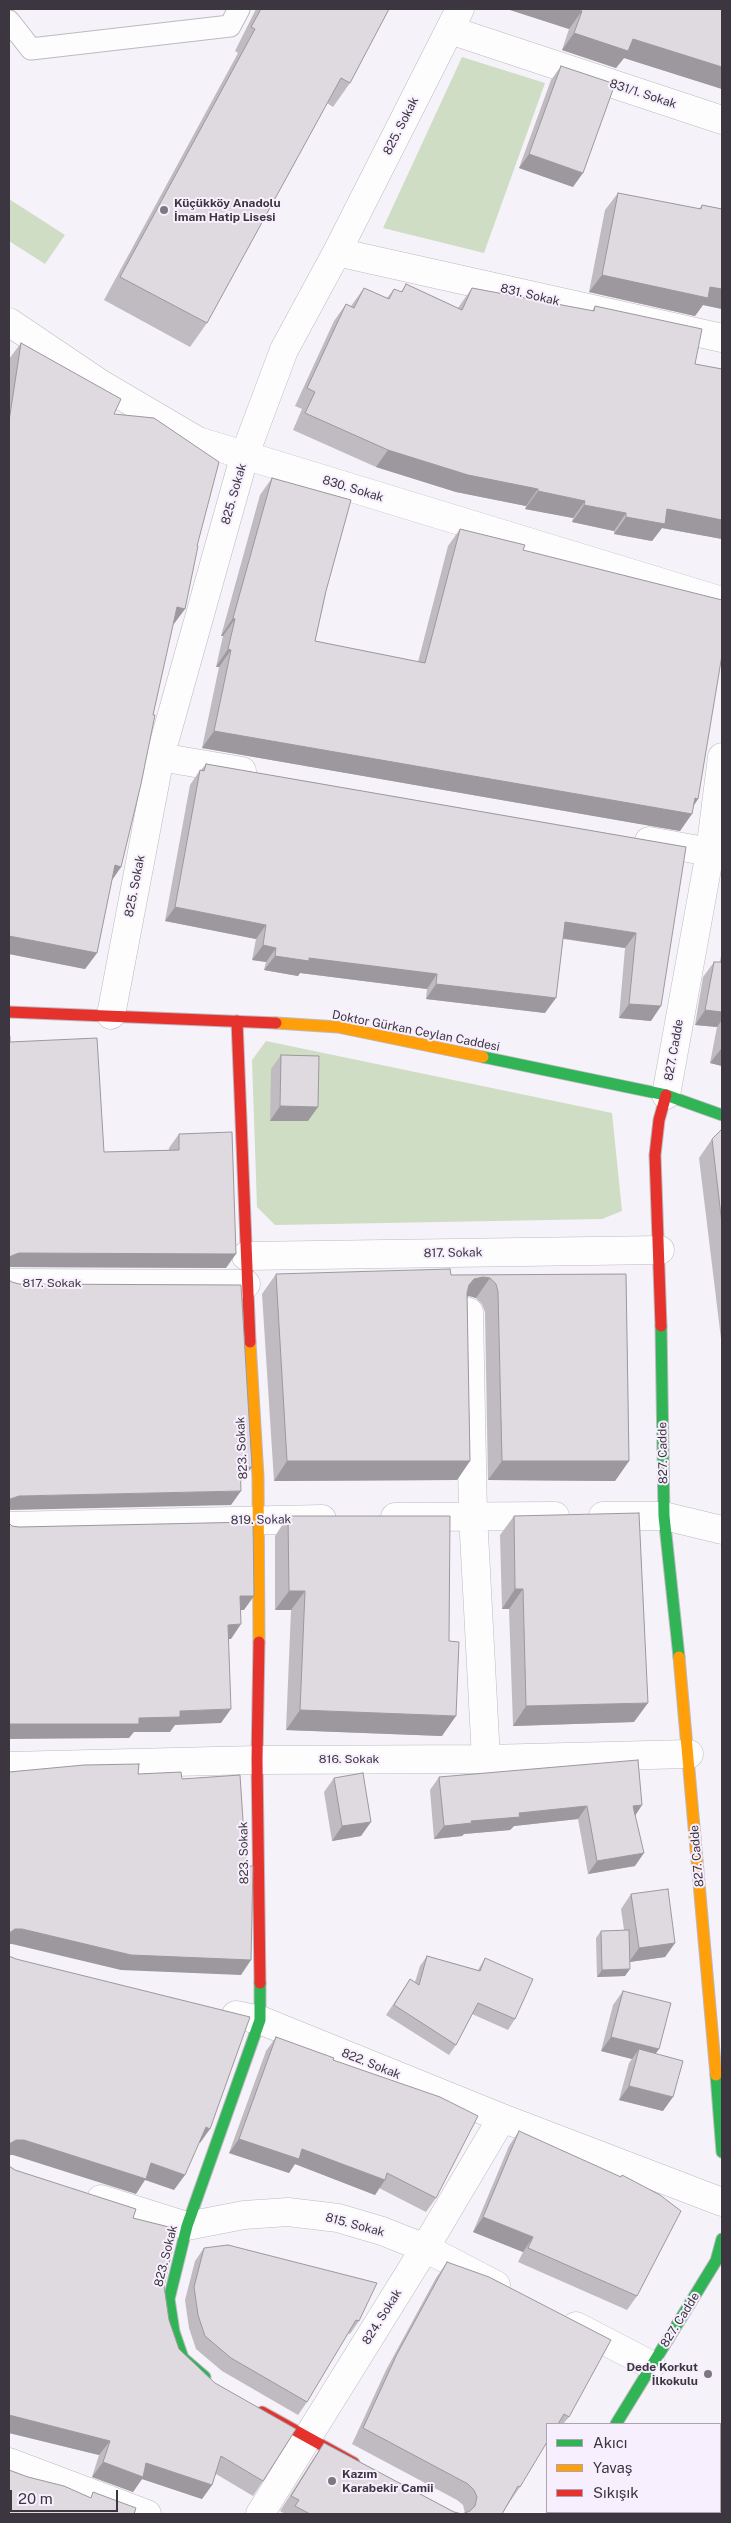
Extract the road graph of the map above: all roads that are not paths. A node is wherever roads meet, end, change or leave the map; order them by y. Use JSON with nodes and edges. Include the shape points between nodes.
{"nodes":[{"id":1,"x":239,"y":9,"type":"edge"},
{"id":2,"x":455,"y":19,"type":"edge"},
{"id":3,"x":9,"y":21,"type":"edge"},
{"id":4,"x":722,"y":120,"type":"edge"},
{"id":5,"x":337,"y":252,"type":"junction"},
{"id":6,"x":9,"y":322,"type":"edge"},
{"id":7,"x":722,"y":338,"type":"edge"},
{"id":8,"x":245,"y":454,"type":"junction"},
{"id":9,"x":722,"y":601,"type":"edge"},
{"id":10,"x":160,"y":757,"type":"junction"},
{"id":11,"x":722,"y":757,"type":"edge"},
{"id":12,"x":268,"y":775,"type":"edge"},
{"id":13,"x":621,"y":836,"type":"edge"},
{"id":14,"x":710,"y":852,"type":"junction"},
{"id":15,"x":9,"y":1012,"type":"edge"},
{"id":16,"x":111,"y":1015,"type":"junction"},
{"id":17,"x":237,"y":1021,"type":"junction"},
{"id":18,"x":666,"y":1095,"type":"junction"},
{"id":19,"x":722,"y":1115,"type":"edge"},
{"id":20,"x":660,"y":1250,"type":"junction"},
{"id":21,"x":246,"y":1256,"type":"junction"},
{"id":22,"x":9,"y":1283,"type":"edge"},
{"id":23,"x":246,"y":1284,"type":"junction"},
{"id":24,"x":469,"y":1312,"type":"edge"},
{"id":25,"x":473,"y":1515,"type":"junction"},
{"id":26,"x":664,"y":1516,"type":"junction"},
{"id":27,"x":259,"y":1520,"type":"junction"},
{"id":28,"x":9,"y":1526,"type":"edge"},
{"id":29,"x":722,"y":1530,"type":"edge"},
{"id":30,"x":689,"y":1754,"type":"junction"},
{"id":31,"x":486,"y":1759,"type":"junction"},
{"id":32,"x":257,"y":1760,"type":"junction"},
{"id":33,"x":9,"y":1766,"type":"edge"},
{"id":34,"x":212,"y":2009,"type":"edge"},
{"id":35,"x":260,"y":2020,"type":"junction"},
{"id":36,"x":502,"y":2118,"type":"junction"},
{"id":37,"x":722,"y":2152,"type":"edge"},
{"id":38,"x":74,"y":2190,"type":"edge"},
{"id":39,"x":722,"y":2202,"type":"edge"},
{"id":40,"x":187,"y":2226,"type":"junction"},
{"id":41,"x":722,"y":2245,"type":"edge"},
{"id":42,"x":425,"y":2248,"type":"junction"},
{"id":43,"x":520,"y":2298,"type":"edge"},
{"id":44,"x":555,"y":2316,"type":"edge"},
{"id":45,"x":651,"y":2365,"type":"junction"},
{"id":46,"x":213,"y":2384,"type":"edge"},
{"id":47,"x":256,"y":2409,"type":"edge"},
{"id":48,"x":617,"y":2423,"type":"edge"},
{"id":49,"x":307,"y":2438,"type":"junction"},
{"id":50,"x":9,"y":2462,"type":"edge"},
{"id":51,"x":366,"y":2470,"type":"edge"},
{"id":52,"x":146,"y":2514,"type":"edge"},
{"id":53,"x":260,"y":2514,"type":"edge"}],
"edges":[{"from":1,"to":3,"type":"lane","via":[[230,26],[31,48]]},
{"from":2,"to":4,"type":"street","name":"831/1. Sokak"},
{"from":2,"to":5,"type":"street","name":"825. Sokak"},
{"from":5,"to":7,"type":"street","name":"831. Sokak"},
{"from":5,"to":8,"type":"street","name":"825. Sokak","via":[[284,350]]},
{"from":6,"to":8,"type":"street","name":"830. Sokak","via":[[101,384],[198,441]]},
{"from":8,"to":9,"type":"street","name":"830. Sokak"},
{"from":8,"to":10,"type":"street","name":"825. Sokak"},
{"from":10,"to":12,"type":"street"},
{"from":10,"to":16,"type":"street","name":"825. Sokak"},
{"from":11,"to":14,"type":"street","name":"827. Cadde"},
{"from":13,"to":14,"type":"street"},
{"from":14,"to":18,"type":"street","name":"827. Cadde"},
{"from":15,"to":16,"type":"street","name":"Doktor Gürkan Ceylan Caddesi"},
{"from":16,"to":17,"type":"street","name":"Doktor Gürkan Ceylan Caddesi"},
{"from":17,"to":18,"type":"street","name":"Doktor Gürkan Ceylan Caddesi","via":[[338,1028]]},
{"from":17,"to":21,"type":"street","name":"823. Sokak"},
{"from":18,"to":19,"type":"street","name":"Doktor Gürkan Ceylan Caddesi"},
{"from":18,"to":20,"type":"street","name":"827. Cadde","via":[[655,1154]]},
{"from":20,"to":21,"type":"street","name":"817. Sokak"},
{"from":20,"to":26,"type":"street","name":"827. Cadde"},
{"from":21,"to":23,"type":"street","name":"823. Sokak"},
{"from":22,"to":23,"type":"street","name":"817. Sokak"},
{"from":23,"to":27,"type":"street","name":"823. Sokak"},
{"from":24,"to":25,"type":"street"},
{"from":25,"to":26,"type":"street","name":"819. Sokak"},
{"from":25,"to":27,"type":"street","name":"819. Sokak"},
{"from":25,"to":31,"type":"street"},
{"from":26,"to":29,"type":"street","name":"819. Sokak"},
{"from":26,"to":30,"type":"street","name":"827. Cadde"},
{"from":27,"to":28,"type":"street","name":"819. Sokak"},
{"from":27,"to":32,"type":"street","name":"823. Sokak"},
{"from":30,"to":31,"type":"street","name":"816. Sokak"},
{"from":30,"to":37,"type":"street","name":"827. Cadde"},
{"from":31,"to":32,"type":"street","name":"816. Sokak"},
{"from":32,"to":33,"type":"street","name":"816. Sokak"},
{"from":32,"to":35,"type":"street","name":"823. Sokak"},
{"from":34,"to":35,"type":"street","name":"822. Sokak"},
{"from":35,"to":36,"type":"street","name":"822. Sokak"},
{"from":35,"to":40,"type":"street","name":"823. Sokak"},
{"from":36,"to":39,"type":"street","name":"822. Sokak"},
{"from":36,"to":42,"type":"street","name":"824. Sokak"},
{"from":38,"to":40,"type":"street","name":"815. Sokak"},
{"from":40,"to":42,"type":"street","name":"815. Sokak","via":[[244,2215],[288,2212],[338,2218]]},
{"from":40,"to":46,"type":"street","name":"823. Sokak","via":[[169,2299],[174,2332],[183,2358]]},
{"from":41,"to":45,"type":"street","name":"827. Cadde","via":[[690,2305]]},
{"from":42,"to":43,"type":"street","name":"815. Sokak"},
{"from":42,"to":49,"type":"street","name":"824. Sokak"},
{"from":44,"to":45,"type":"street"},
{"from":45,"to":48,"type":"street","name":"827. Cadde"},
{"from":47,"to":49,"type":"street"},
{"from":49,"to":51,"type":"street"},
{"from":49,"to":53,"type":"street","name":"824. Sokak"},
{"from":50,"to":52,"type":"street"}]}
